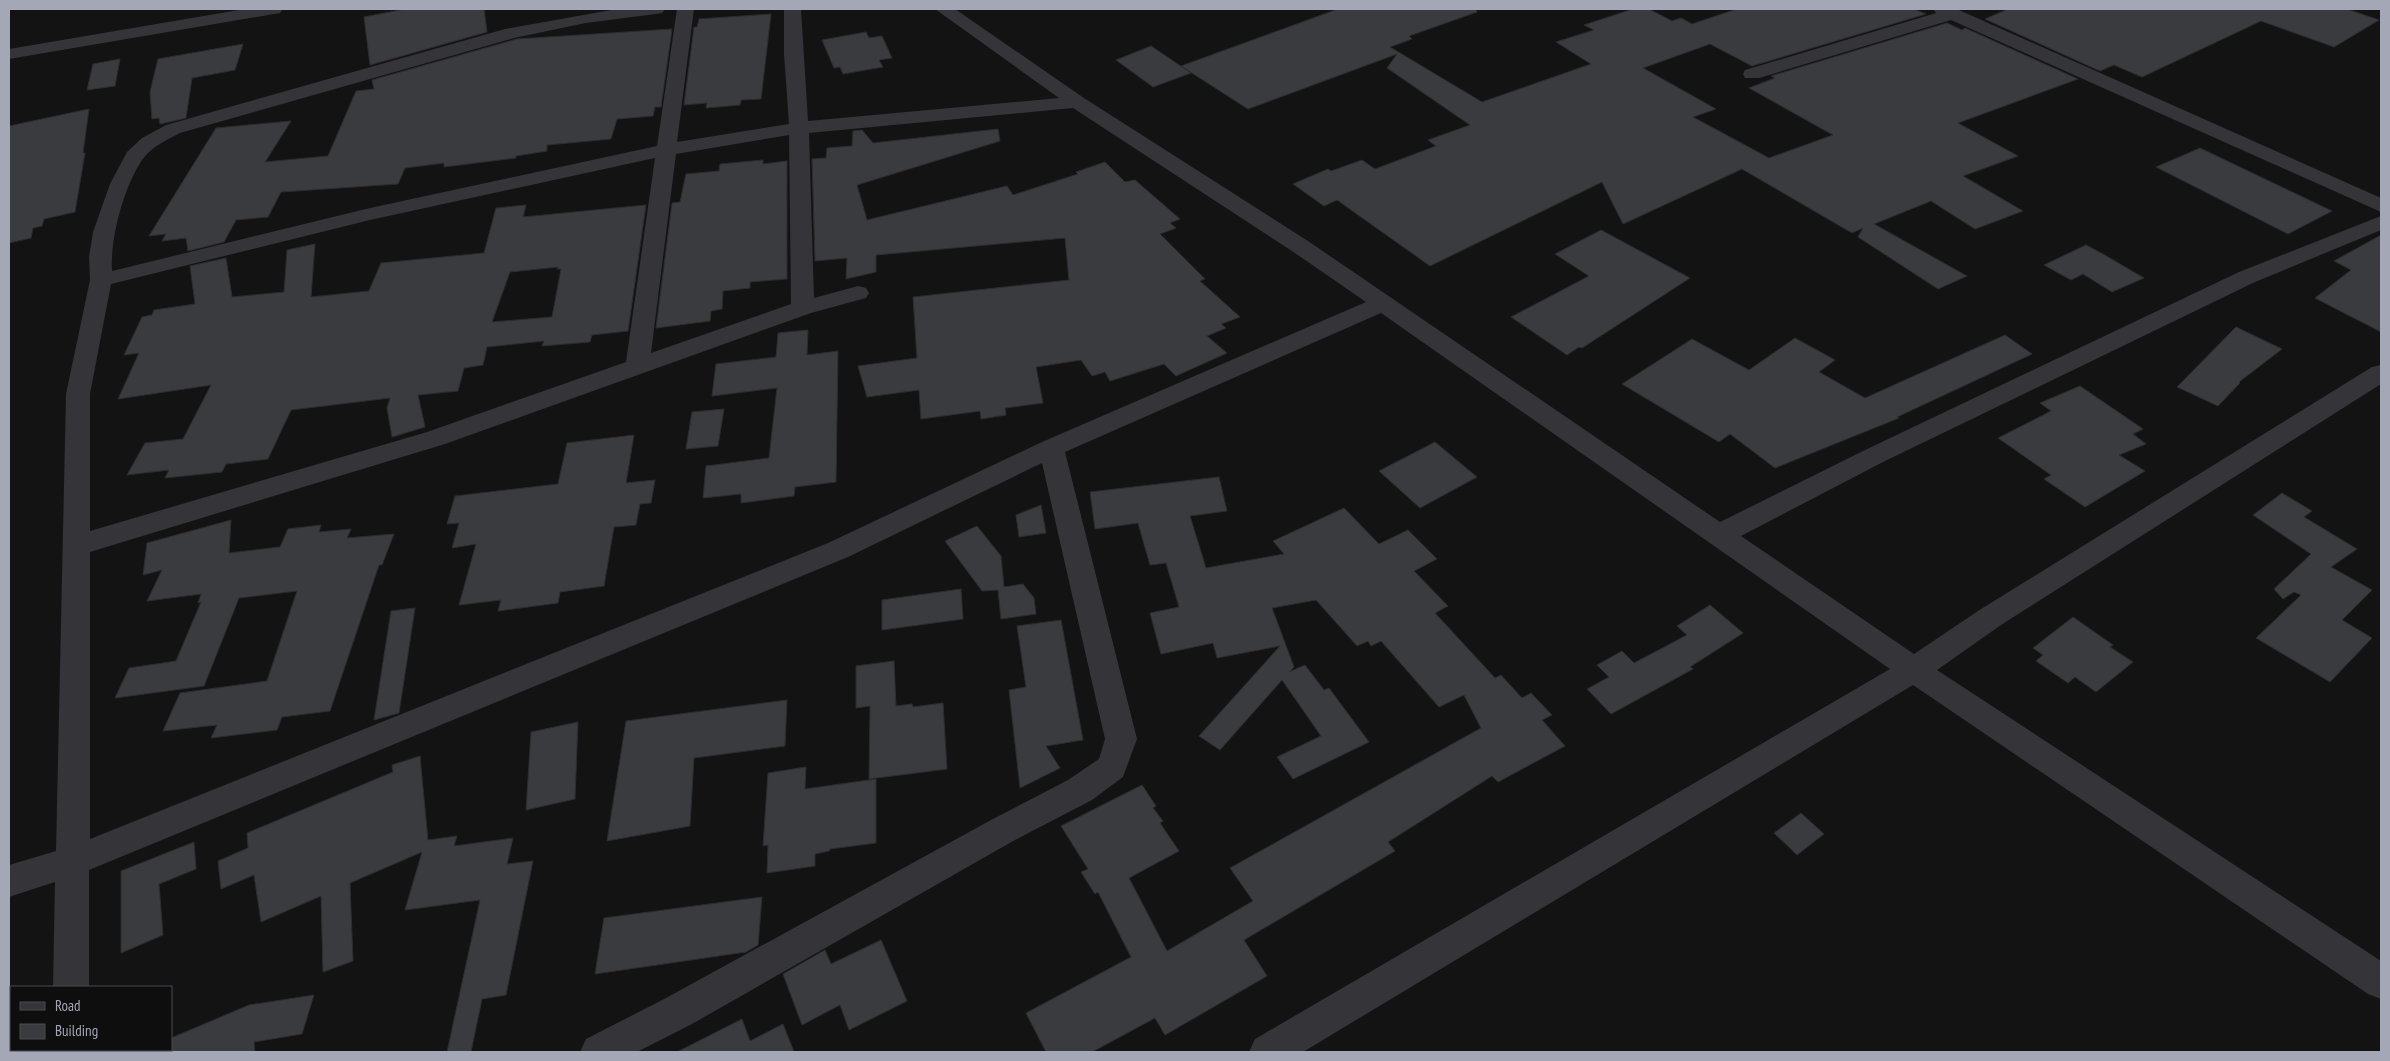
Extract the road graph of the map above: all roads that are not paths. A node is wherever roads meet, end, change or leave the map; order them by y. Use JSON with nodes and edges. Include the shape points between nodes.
{"nodes":[{"id":1,"x":274,"y":9,"type":"edge"},
{"id":2,"x":656,"y":9,"type":"edge"},
{"id":3,"x":684,"y":9,"type":"edge"},
{"id":4,"x":792,"y":9,"type":"edge"},
{"id":5,"x":944,"y":9,"type":"edge"},
{"id":6,"x":1947,"y":12,"type":"edge"},
{"id":7,"x":9,"y":54,"type":"edge"},
{"id":8,"x":1752,"y":74,"type":"dead end"},
{"id":9,"x":1077,"y":102,"type":"junction"},
{"id":10,"x":800,"y":128,"type":"junction"},
{"id":11,"x":664,"y":150,"type":"junction"},
{"id":12,"x":2381,"y":206,"type":"edge"},
{"id":13,"x":2381,"y":222,"type":"edge"},
{"id":14,"x":101,"y":280,"type":"junction"},
{"id":15,"x":858,"y":293,"type":"dead end"},
{"id":16,"x":1381,"y":304,"type":"junction"},
{"id":17,"x":804,"y":308,"type":"junction"},
{"id":18,"x":637,"y":368,"type":"junction"},
{"id":19,"x":2381,"y":373,"type":"edge"},
{"id":20,"x":1051,"y":448,"type":"junction"},
{"id":21,"x":1719,"y":535,"type":"junction"},
{"id":22,"x":75,"y":546,"type":"junction"},
{"id":23,"x":1914,"y":670,"type":"junction"},
{"id":24,"x":71,"y":862,"type":"junction"},
{"id":25,"x":9,"y":881,"type":"edge"},
{"id":26,"x":2381,"y":982,"type":"edge"},
{"id":27,"x":71,"y":986,"type":"edge"},
{"id":28,"x":599,"y":1052,"type":"edge"},
{"id":29,"x":1268,"y":1052,"type":"edge"}],
"edges":[{"from":1,"to":7,"type":"street"},
{"from":2,"to":14,"type":"street","via":[[586,18],[511,33],[173,129],[149,142],[134,156],[120,184],[104,232]]},
{"from":3,"to":11,"type":"street"},
{"from":4,"to":10,"type":"street"},
{"from":5,"to":9,"type":"street"},
{"from":6,"to":8,"type":"street"},
{"from":6,"to":12,"type":"street"},
{"from":9,"to":10,"type":"street"},
{"from":9,"to":16,"type":"street","via":[[1300,246]]},
{"from":10,"to":11,"type":"street"},
{"from":10,"to":17,"type":"street"},
{"from":11,"to":14,"type":"street","via":[[370,214]]},
{"from":11,"to":18,"type":"street"},
{"from":13,"to":21,"type":"street","via":[[2247,276],[1874,456]]},
{"from":14,"to":22,"type":"street","via":[[78,394]]},
{"from":15,"to":17,"type":"street"},
{"from":16,"to":20,"type":"street"},
{"from":16,"to":21,"type":"street"},
{"from":17,"to":18,"type":"street"},
{"from":18,"to":22,"type":"street","via":[[436,438]]},
{"from":19,"to":23,"type":"street","via":[[1999,612]]},
{"from":20,"to":24,"type":"street","via":[[838,550]]},
{"from":20,"to":28,"type":"street","via":[[1121,739],[1112,767],[1080,790]]},
{"from":21,"to":23,"type":"street"},
{"from":22,"to":24,"type":"street"},
{"from":23,"to":26,"type":"street"},
{"from":23,"to":29,"type":"street"},
{"from":24,"to":25,"type":"street"},
{"from":24,"to":27,"type":"street"}]}
